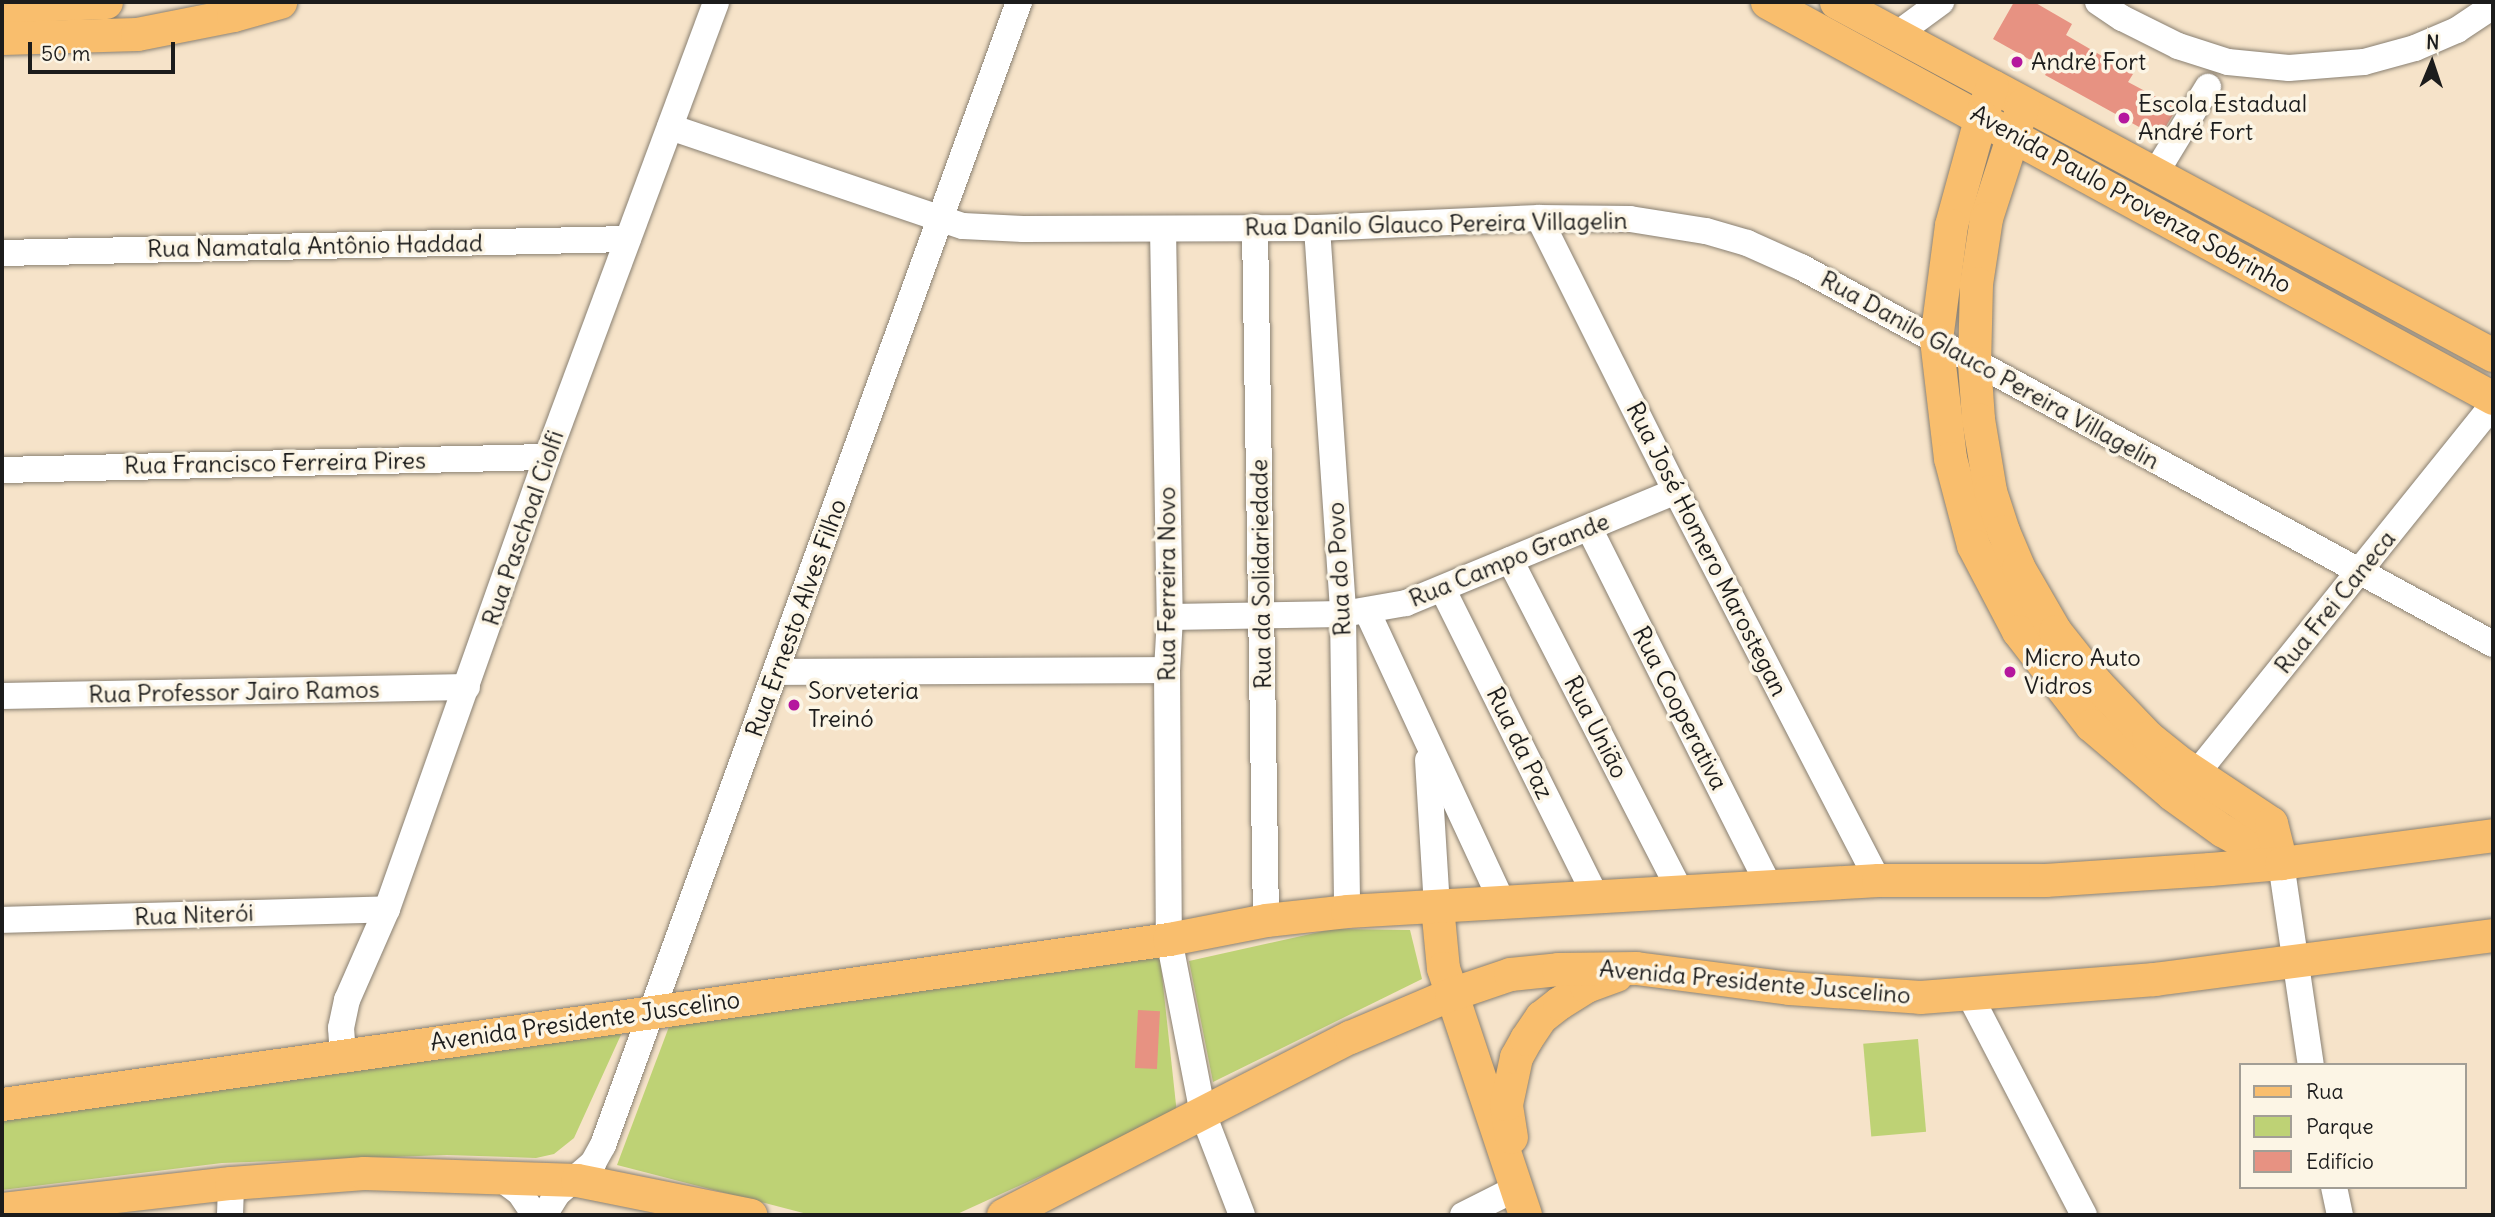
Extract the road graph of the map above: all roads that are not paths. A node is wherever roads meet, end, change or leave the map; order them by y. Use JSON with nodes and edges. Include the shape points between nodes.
{"nodes":[{"id":1,"x":106,"y":2,"type":"edge"},
{"id":2,"x":280,"y":2,"type":"edge"},
{"id":3,"x":716,"y":2,"type":"edge"},
{"id":4,"x":1019,"y":2,"type":"edge"},
{"id":5,"x":1767,"y":2,"type":"edge"},
{"id":6,"x":1836,"y":2,"type":"edge"},
{"id":7,"x":1941,"y":2,"type":"edge"},
{"id":8,"x":2098,"y":2,"type":"edge"},
{"id":9,"x":2,"y":6,"type":"edge"},
{"id":10,"x":2493,"y":6,"type":"edge"},
{"id":11,"x":1896,"y":35,"type":"junction"},
{"id":12,"x":2,"y":38,"type":"edge"},
{"id":13,"x":2208,"y":87,"type":"dead end"},
{"id":14,"x":1986,"y":101,"type":"junction"},
{"id":15,"x":2018,"y":119,"type":"junction"},
{"id":16,"x":670,"y":127,"type":"junction"},
{"id":17,"x":2155,"y":174,"type":"junction"},
{"id":18,"x":1539,"y":218,"type":"junction"},
{"id":19,"x":938,"y":219,"type":"junction"},
{"id":20,"x":1255,"y":227,"type":"junction"},
{"id":21,"x":1317,"y":228,"type":"junction"},
{"id":22,"x":1163,"y":229,"type":"junction"},
{"id":23,"x":628,"y":239,"type":"junction"},
{"id":24,"x":2,"y":253,"type":"edge"},
{"id":25,"x":1936,"y":339,"type":"junction"},
{"id":26,"x":2493,"y":355,"type":"edge"},
{"id":27,"x":1974,"y":363,"type":"junction"},
{"id":28,"x":2493,"y":398,"type":"edge"},
{"id":29,"x":2493,"y":404,"type":"edge"},
{"id":30,"x":547,"y":457,"type":"junction"},
{"id":31,"x":2,"y":470,"type":"edge"},
{"id":32,"x":1676,"y":491,"type":"junction"},
{"id":33,"x":1589,"y":528,"type":"junction"},
{"id":34,"x":1510,"y":560,"type":"junction"},
{"id":35,"x":2359,"y":573,"type":"junction"},
{"id":36,"x":1443,"y":590,"type":"junction"},
{"id":37,"x":1355,"y":613,"type":"junction"},
{"id":38,"x":1262,"y":615,"type":"junction"},
{"id":39,"x":1170,"y":617,"type":"junction"},
{"id":40,"x":2493,"y":644,"type":"edge"},
{"id":41,"x":1167,"y":670,"type":"junction"},
{"id":42,"x":777,"y":672,"type":"junction"},
{"id":43,"x":467,"y":687,"type":"junction"},
{"id":44,"x":2,"y":696,"type":"edge"},
{"id":45,"x":1427,"y":745,"type":"junction"},
{"id":46,"x":2184,"y":784,"type":"junction"},
{"id":47,"x":2222,"y":830,"type":"junction"},
{"id":48,"x":2493,"y":835,"type":"edge"},
{"id":49,"x":2281,"y":863,"type":"junction"},
{"id":50,"x":2210,"y":869,"type":"junction"},
{"id":51,"x":1878,"y":880,"type":"junction"},
{"id":52,"x":1770,"y":888,"type":"junction"},
{"id":53,"x":1681,"y":893,"type":"junction"},
{"id":54,"x":1596,"y":897,"type":"junction"},
{"id":55,"x":1501,"y":900,"type":"junction"},
{"id":56,"x":1437,"y":906,"type":"junction"},
{"id":57,"x":387,"y":909,"type":"junction"},
{"id":58,"x":1347,"y":911,"type":"junction"},
{"id":59,"x":2,"y":920,"type":"edge"},
{"id":60,"x":1266,"y":920,"type":"junction"},
{"id":61,"x":2493,"y":935,"type":"edge"},
{"id":62,"x":1169,"y":939,"type":"junction"},
{"id":63,"x":2294,"y":961,"type":"junction"},
{"id":64,"x":1636,"y":968,"type":"junction"},
{"id":65,"x":1451,"y":994,"type":"junction"},
{"id":66,"x":1969,"y":994,"type":"junction"},
{"id":67,"x":652,"y":1011,"type":"junction"},
{"id":68,"x":344,"y":1056,"type":"junction"},
{"id":69,"x":2311,"y":1063,"type":"edge"},
{"id":70,"x":2,"y":1104,"type":"edge"},
{"id":71,"x":1203,"y":1114,"type":"junction"},
{"id":72,"x":499,"y":1177,"type":"junction"},
{"id":73,"x":577,"y":1180,"type":"junction"},
{"id":74,"x":231,"y":1182,"type":"junction"},
{"id":75,"x":2334,"y":1189,"type":"edge"},
{"id":76,"x":1521,"y":1202,"type":"edge"},
{"id":77,"x":2,"y":1209,"type":"edge"},
{"id":78,"x":230,"y":1215,"type":"edge"},
{"id":79,"x":536,"y":1215,"type":"edge"},
{"id":80,"x":544,"y":1215,"type":"edge"},
{"id":81,"x":750,"y":1215,"type":"edge"},
{"id":82,"x":1003,"y":1215,"type":"edge"},
{"id":83,"x":1242,"y":1215,"type":"edge"},
{"id":84,"x":1463,"y":1215,"type":"edge"},
{"id":85,"x":2084,"y":1215,"type":"edge"},
{"id":86,"x":2340,"y":1215,"type":"edge"}],
"edges":[{"from":1,"to":9,"type":"main road"},
{"from":2,"to":12,"type":"main road","via":[[136,34]]},
{"from":3,"to":16,"type":"street","name":"Rua Paschoal Ciolfi"},
{"from":4,"to":19,"type":"street","name":"Rua Ernesto Alves Filho"},
{"from":5,"to":14,"type":"main road","name":"Avenida Paulo Provenza Sobrinho"},
{"from":6,"to":11,"type":"main road","name":"Avenida Paulo Provenza Sobrinho"},
{"from":7,"to":11,"type":"street"},
{"from":8,"to":10,"type":"street","via":[[2178,46],[2228,62],[2289,68],[2364,62],[2415,48],[2457,30]]},
{"from":11,"to":14,"type":"main road","name":"Avenida Paulo Provenza Sobrinho"},
{"from":13,"to":17,"type":"street"},
{"from":14,"to":15,"type":"main road","name":"Avenida Paulo Provenza Sobrinho"},
{"from":14,"to":25,"type":"main road","via":[[1951,225]]},
{"from":15,"to":17,"type":"main road","name":"Avenida Paulo Provenza Sobrinho"},
{"from":15,"to":27,"type":"main road","via":[[1986,218],[1976,284]]},
{"from":15,"to":28,"type":"main road","name":"Avenida Paulo Provenza Sobrinho"},
{"from":16,"to":19,"type":"street","name":"Rua Danilo Glauco Pereira Villagelin"},
{"from":16,"to":23,"type":"street","name":"Rua Paschoal Ciolfi"},
{"from":17,"to":26,"type":"main road","name":"Avenida Paulo Provenza Sobrinho"},
{"from":18,"to":21,"type":"street","name":"Rua Danilo Glauco Pereira Villagelin"},
{"from":18,"to":25,"type":"street","name":"Rua Danilo Glauco Pereira Villagelin","via":[[1630,219],[1706,231],[1747,243]]},
{"from":18,"to":32,"type":"street","name":"Rua José Homero Marostegan"},
{"from":19,"to":22,"type":"street","name":"Rua Danilo Glauco Pereira Villagelin","via":[[964,226],[1023,229]]},
{"from":19,"to":42,"type":"street","name":"Rua Ernesto Alves Filho"},
{"from":20,"to":21,"type":"street","name":"Rua Danilo Glauco Pereira Villagelin"},
{"from":20,"to":22,"type":"street","name":"Rua Danilo Glauco Pereira Villagelin"},
{"from":20,"to":38,"type":"street","name":"Rua da Solidariedade"},
{"from":21,"to":37,"type":"street","name":"Rua do Povo"},
{"from":22,"to":39,"type":"street","name":"Rua Ferreira Novo"},
{"from":23,"to":24,"type":"street","name":"Rua Namatala Antônio Haddad"},
{"from":23,"to":30,"type":"street","name":"Rua Paschoal Ciolfi"},
{"from":25,"to":27,"type":"street","name":"Rua Danilo Glauco Pereira Villagelin"},
{"from":25,"to":46,"type":"main road","via":[[1942,409],[1959,500],[1986,573],[2018,631],[2091,725]]},
{"from":27,"to":35,"type":"street","name":"Rua Danilo Glauco Pereira Villagelin"},
{"from":27,"to":46,"type":"main road","via":[[1990,491],[2018,567],[2055,631]]},
{"from":29,"to":35,"type":"street","name":"Rua Frei Caneca"},
{"from":30,"to":31,"type":"street","name":"Rua Francisco Ferreira Pires"},
{"from":30,"to":43,"type":"street","name":"Rua Paschoal Ciolfi"},
{"from":32,"to":33,"type":"street","name":"Rua Campo Grande"},
{"from":32,"to":51,"type":"street","name":"Rua José Homero Marostegan"},
{"from":33,"to":34,"type":"street","name":"Rua Campo Grande"},
{"from":33,"to":52,"type":"street","name":"Rua Cooperativa"},
{"from":34,"to":36,"type":"street","name":"Rua Campo Grande"},
{"from":34,"to":53,"type":"street","name":"Rua União"},
{"from":35,"to":40,"type":"street","name":"Rua Danilo Glauco Pereira Villagelin"},
{"from":35,"to":46,"type":"street","name":"Rua Frei Caneca"},
{"from":36,"to":37,"type":"street","name":"Rua Campo Grande"},
{"from":36,"to":54,"type":"street","name":"Rua da Paz"},
{"from":37,"to":38,"type":"street","name":"Rua Campo Grande"},
{"from":37,"to":45,"type":"street","name":"Rua do Povo"},
{"from":37,"to":58,"type":"street","name":"Rua do Povo"},
{"from":38,"to":39,"type":"street","name":"Rua Campo Grande"},
{"from":38,"to":60,"type":"street","name":"Rua da Solidariedade"},
{"from":39,"to":41,"type":"street","name":"Rua Ferreira Novo"},
{"from":41,"to":42,"type":"street"},
{"from":41,"to":62,"type":"street","name":"Rua Ferreira Novo"},
{"from":42,"to":67,"type":"street","name":"Rua Ernesto Alves Filho"},
{"from":43,"to":44,"type":"street","name":"Rua Professor Jairo Ramos"},
{"from":43,"to":57,"type":"street","name":"Rua Paschoal Ciolfi"},
{"from":45,"to":55,"type":"street","name":"Rua do Povo"},
{"from":45,"to":56,"type":"street"},
{"from":46,"to":47,"type":"main road"},
{"from":46,"to":49,"type":"main road","via":[[2271,823]]},
{"from":47,"to":49,"type":"main road"},
{"from":47,"to":50,"type":"main road"},
{"from":48,"to":49,"type":"main road","name":"Avenida Presidente Juscelino"},
{"from":49,"to":50,"type":"main road","name":"Avenida Presidente Juscelino"},
{"from":49,"to":63,"type":"street"},
{"from":50,"to":51,"type":"main road","name":"Avenida Presidente Juscelino","via":[[2045,880]]},
{"from":51,"to":52,"type":"main road","name":"Avenida Presidente Juscelino"},
{"from":52,"to":53,"type":"main road","name":"Avenida Presidente Juscelino"},
{"from":53,"to":54,"type":"main road","name":"Avenida Presidente Juscelino"},
{"from":54,"to":55,"type":"main road","name":"Avenida Presidente Juscelino"},
{"from":55,"to":56,"type":"main road","name":"Avenida Presidente Juscelino"},
{"from":56,"to":58,"type":"main road","name":"Avenida Presidente Juscelino"},
{"from":56,"to":65,"type":"main road","via":[[1443,968]]},
{"from":57,"to":59,"type":"street","name":"Rua Niterói"},
{"from":57,"to":68,"type":"street","name":"Rua Paschoal Ciolfi","via":[[347,1000],[341,1028]]},
{"from":58,"to":60,"type":"main road","name":"Avenida Presidente Juscelino"},
{"from":60,"to":62,"type":"main road","name":"Avenida Presidente Juscelino"},
{"from":61,"to":63,"type":"main road","name":"Avenida Presidente Juscelino"},
{"from":62,"to":67,"type":"main road","name":"Avenida Presidente Juscelino"},
{"from":62,"to":71,"type":"street"},
{"from":63,"to":66,"type":"main road","name":"Avenida Presidente Juscelino","via":[[2154,979]]},
{"from":63,"to":69,"type":"street"},
{"from":64,"to":65,"type":"main road","name":"Avenida Presidente Juscelino","via":[[1510,974]]},
{"from":64,"to":66,"type":"main road","name":"Avenida Presidente Juscelino","via":[[1843,994]]},
{"from":64,"to":76,"type":"main road","via":[[1586,986],[1559,1003],[1541,1017],[1516,1057],[1506,1104]]},
{"from":65,"to":71,"type":"main road","name":"Avenida Presidente Juscelino","via":[[1350,1037]]},
{"from":65,"to":76,"type":"main road"},
{"from":66,"to":85,"type":"street"},
{"from":67,"to":68,"type":"main road","name":"Avenida Presidente Juscelino"},
{"from":67,"to":73,"type":"street","name":"Rua Ernesto Alves Filho","via":[[604,1145]]},
{"from":68,"to":70,"type":"main road","name":"Avenida Presidente Juscelino"},
{"from":71,"to":82,"type":"main road","name":"Avenida Presidente Juscelino"},
{"from":71,"to":83,"type":"street"},
{"from":72,"to":73,"type":"main road"},
{"from":72,"to":74,"type":"main road","via":[[365,1173]]},
{"from":72,"to":79,"type":"street","via":[[520,1193]]},
{"from":73,"to":80,"type":"street","name":"Rua Ernesto Alves Filho","via":[[557,1194]]},
{"from":73,"to":81,"type":"main road"},
{"from":74,"to":77,"type":"main road"},
{"from":74,"to":78,"type":"street"},
{"from":75,"to":86,"type":"street"},
{"from":76,"to":84,"type":"street"}]}
